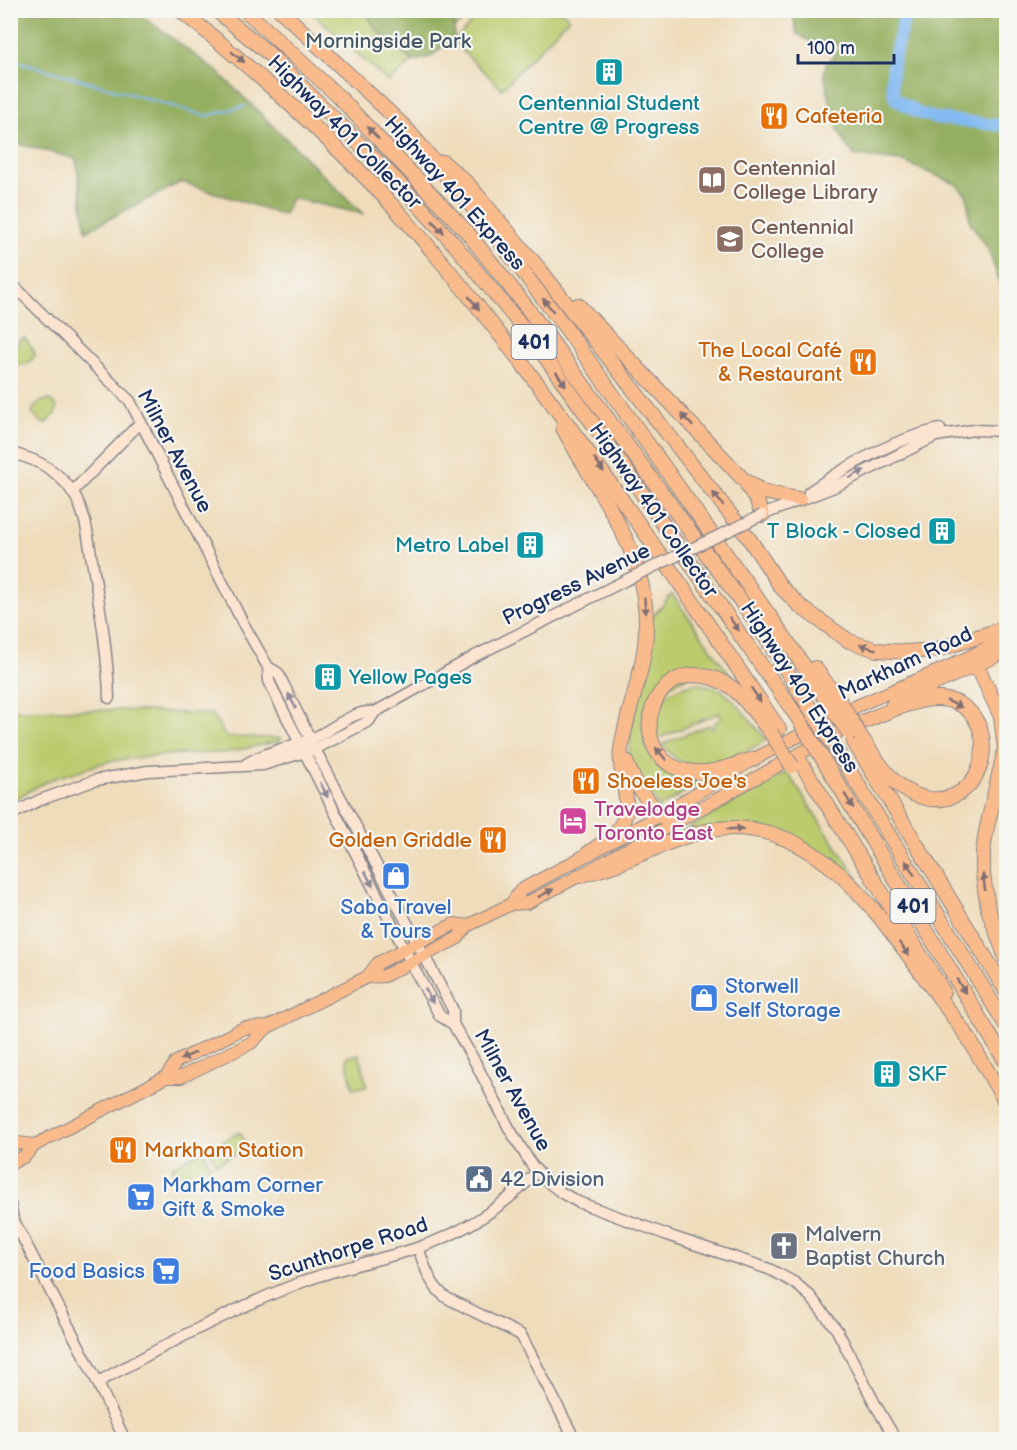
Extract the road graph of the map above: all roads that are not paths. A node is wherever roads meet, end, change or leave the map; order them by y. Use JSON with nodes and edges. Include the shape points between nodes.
{"nodes":[{"id":1,"x":180,"y":10,"type":"edge"},
{"id":2,"x":216,"y":10,"type":"edge"},
{"id":3,"x":245,"y":10,"type":"edge"},
{"id":4,"x":280,"y":10,"type":"edge"},
{"id":5,"x":405,"y":127,"type":"junction"},
{"id":6,"x":541,"y":271,"type":"junction"},
{"id":7,"x":10,"y":282,"type":"edge"},
{"id":8,"x":538,"y":384,"type":"junction"},
{"id":9,"x":141,"y":422,"type":"junction"},
{"id":10,"x":1006,"y":429,"type":"edge"},
{"id":11,"x":935,"y":433,"type":"junction"},
{"id":12,"x":10,"y":453,"type":"edge"},
{"id":13,"x":877,"y":453,"type":"junction"},
{"id":14,"x":876,"y":465,"type":"junction"},
{"id":15,"x":743,"y":479,"type":"junction"},
{"id":16,"x":72,"y":492,"type":"junction"},
{"id":17,"x":799,"y":499,"type":"junction"},
{"id":18,"x":762,"y":515,"type":"junction"},
{"id":19,"x":1006,"y":628,"type":"edge"},
{"id":20,"x":1006,"y":638,"type":"edge"},
{"id":21,"x":1006,"y":652,"type":"edge"},
{"id":22,"x":957,"y":663,"type":"junction"},
{"id":23,"x":975,"y":668,"type":"junction"},
{"id":24,"x":109,"y":698,"type":"dead end"},
{"id":25,"x":626,"y":729,"type":"junction"},
{"id":26,"x":775,"y":731,"type":"junction"},
{"id":27,"x":840,"y":731,"type":"junction"},
{"id":28,"x":857,"y":738,"type":"junction"},
{"id":29,"x":308,"y":746,"type":"junction"},
{"id":30,"x":754,"y":759,"type":"junction"},
{"id":31,"x":1006,"y":761,"type":"edge"},
{"id":32,"x":996,"y":789,"type":"junction"},
{"id":33,"x":10,"y":815,"type":"edge"},
{"id":34,"x":666,"y":820,"type":"junction"},
{"id":35,"x":587,"y":854,"type":"junction"},
{"id":36,"x":579,"y":876,"type":"junction"},
{"id":37,"x":511,"y":904,"type":"junction"},
{"id":38,"x":467,"y":926,"type":"junction"},
{"id":39,"x":418,"y":943,"type":"junction"},
{"id":40,"x":405,"y":950,"type":"junction"},
{"id":41,"x":425,"y":955,"type":"junction"},
{"id":42,"x":1006,"y":958,"type":"edge"},
{"id":43,"x":412,"y":962,"type":"junction"},
{"id":44,"x":366,"y":977,"type":"junction"},
{"id":45,"x":1006,"y":991,"type":"edge"},
{"id":46,"x":453,"y":1024,"type":"junction"},
{"id":47,"x":1006,"y":1025,"type":"edge"},
{"id":48,"x":970,"y":1040,"type":"junction"},
{"id":49,"x":1006,"y":1062,"type":"edge"},
{"id":50,"x":1006,"y":1103,"type":"edge"},
{"id":51,"x":35,"y":1145,"type":"junction"},
{"id":52,"x":10,"y":1146,"type":"edge"},
{"id":53,"x":10,"y":1164,"type":"edge"},
{"id":54,"x":537,"y":1172,"type":"junction"},
{"id":55,"x":10,"y":1204,"type":"edge"},
{"id":56,"x":12,"y":1219,"type":"edge"},
{"id":57,"x":418,"y":1248,"type":"junction"},
{"id":58,"x":98,"y":1383,"type":"junction"},
{"id":59,"x":125,"y":1440,"type":"edge"},
{"id":60,"x":575,"y":1440,"type":"edge"},
{"id":61,"x":896,"y":1440,"type":"edge"}],
"edges":[{"from":1,"to":8,"type":"highway","name":"Highway 401 Collector","number":"401","one_way":true,"via":[[282,95],[357,169],[444,264]]},
{"from":2,"to":49,"type":"highway","name":"Highway 401 Express","number":"401","one_way":true,"bridge":true,"via":[[269,54],[396,180],[533,340],[798,718]]},
{"from":47,"to":3,"type":"highway","name":"Highway 401 Express","number":"401","one_way":true,"bridge":true,"via":[[756,622],[525,305],[467,232],[339,97]]},
{"from":4,"to":5,"type":"highway","name":"Highway 401 Collector","number":"401"},
{"from":5,"to":6,"type":"highway","via":[[468,184]]},
{"from":28,"to":5,"type":"highway","name":"Highway 401 Collector","number":"401","one_way":true,"bridge":true,"via":[[565,327],[481,217]]},
{"from":15,"to":6,"type":"highway","one_way":true},
{"from":19,"to":6,"type":"highway","one_way":true,"via":[[948,647],[906,652],[877,650],[849,641],[824,625],[781,587],[748,537]]},
{"from":7,"to":9,"type":"main road","name":"Milner Avenue","via":[[130,401]]},
{"from":8,"to":25,"type":"highway","one_way":true,"via":[[618,521],[642,584],[646,629]]},
{"from":8,"to":26,"type":"highway","name":"Highway 401 Collector","number":"401","one_way":true,"via":[[592,455]]},
{"from":9,"to":16,"type":"main road"},
{"from":9,"to":29,"type":"main road","name":"Milner Avenue","via":[[268,667],[276,696]]},
{"from":10,"to":11,"type":"main road","name":"Progress Avenue"},
{"from":11,"to":13,"type":"main road","name":"Progress Avenue","via":[[917,435]]},
{"from":11,"to":14,"type":"main road","name":"Progress Avenue"},
{"from":12,"to":16,"type":"main road","via":[[48,468]]},
{"from":13,"to":14,"type":"main road"},
{"from":13,"to":17,"type":"main road","name":"Progress Avenue"},
{"from":17,"to":14,"type":"main road","name":"Progress Avenue","one_way":true,"via":[[834,487]]},
{"from":15,"to":17,"type":"highway","via":[[763,492]]},
{"from":15,"to":18,"type":"highway"},
{"from":16,"to":24,"type":"main road","via":[[86,527],[101,615]]},
{"from":17,"to":18,"type":"main road","name":"Progress Avenue"},
{"from":18,"to":29,"type":"main road","name":"Progress Avenue","bridge":true,"via":[[483,652],[375,712],[364,711]]},
{"from":20,"to":22,"type":"main road","name":"Markham Road"},
{"from":21,"to":23,"type":"main road","name":"Markham Road"},
{"from":22,"to":23,"type":"highway"},
{"from":22,"to":30,"type":"main road","name":"Markham Road","via":[[859,705]]},
{"from":23,"to":27,"type":"main road","name":"Markham Road","via":[[884,707]]},
{"from":23,"to":32,"type":"highway","via":[[1001,717],[1005,749]]},
{"from":25,"to":34,"type":"highway","via":[[626,760],[632,777]]},
{"from":25,"to":35,"type":"highway","via":[[620,766],[627,813],[615,834]]},
{"from":30,"to":26,"type":"highway","one_way":true,"via":[[704,772],[679,769],[663,759],[653,744],[649,717],[654,701],[678,679],[704,676],[731,687]]},
{"from":26,"to":48,"type":"highway","number":"401","bridge":true,"via":[[818,791],[939,982]]},
{"from":27,"to":28,"type":"highway","one_way":true,"via":[[920,700],[947,700],[973,715],[981,732],[984,754],[975,778],[958,794],[939,799],[918,797],[901,787]]},
{"from":27,"to":34,"type":"main road","name":"Markham Road"},
{"from":28,"to":45,"type":"highway","name":"Highway 401 Collector","number":"401"},
{"from":29,"to":33,"type":"main road","name":"Progress Avenue","via":[[260,755],[246,764],[148,771],[96,780]]},
{"from":29,"to":39,"type":"main road","name":"Milner Avenue"},
{"from":29,"to":40,"type":"main road","name":"Milner Avenue","one_way":true},
{"from":30,"to":34,"type":"main road","name":"Markham Road"},
{"from":31,"to":32,"type":"highway"},
{"from":42,"to":32,"type":"highway","one_way":true,"via":[[988,909],[983,874],[986,831]]},
{"from":34,"to":35,"type":"main road","name":"Markham Road"},
{"from":34,"to":36,"type":"main road","name":"Markham Road"},
{"from":35,"to":37,"type":"main road","name":"Markham Road","via":[[521,890]]},
{"from":37,"to":36,"type":"main road","name":"Markham Road","one_way":true,"via":[[527,903]]},
{"from":36,"to":48,"type":"highway","one_way":true,"via":[[679,838],[706,832],[734,828],[785,838],[836,870],[877,912]]},
{"from":37,"to":38,"type":"main road","name":"Markham Road"},
{"from":38,"to":39,"type":"main road","name":"Markham Road","via":[[454,924]]},
{"from":38,"to":41,"type":"main road","name":"Markham Road","via":[[458,938]]},
{"from":39,"to":40,"type":"main road","name":"Markham Road"},
{"from":39,"to":41,"type":"main road","name":"Milner Avenue"},
{"from":40,"to":43,"type":"main road","name":"Milner Avenue"},
{"from":40,"to":44,"type":"main road","name":"Markham Road","via":[[378,963]]},
{"from":41,"to":43,"type":"main road","name":"Markham Road"},
{"from":41,"to":46,"type":"main road","name":"Milner Avenue","via":[[453,1010]]},
{"from":43,"to":44,"type":"main road","name":"Markham Road","via":[[384,976]]},
{"from":43,"to":46,"type":"main road","name":"Milner Avenue","one_way":true,"via":[[440,1017]]},
{"from":44,"to":51,"type":"main road","name":"Markham Road","via":[[268,1027],[244,1028],[176,1062],[166,1077]]},
{"from":46,"to":54,"type":"main road","name":"Milner Avenue"},
{"from":48,"to":50,"type":"highway","number":"401"},
{"from":51,"to":52,"type":"main road","name":"Markham Road"},
{"from":51,"to":53,"type":"main road","name":"Markham Road"},
{"from":54,"to":57,"type":"main road","name":"Scunthorpe Road","via":[[487,1216]]},
{"from":54,"to":61,"type":"main road","name":"Milner Avenue","via":[[578,1202],[769,1269],[795,1283],[837,1330]]},
{"from":55,"to":56,"type":"main road"},
{"from":56,"to":58,"type":"main road"},
{"from":57,"to":58,"type":"main road","name":"Scunthorpe Road","via":[[266,1296]]},
{"from":57,"to":60,"type":"main road","via":[[438,1291],[521,1335]]},
{"from":58,"to":59,"type":"main road"}]}
